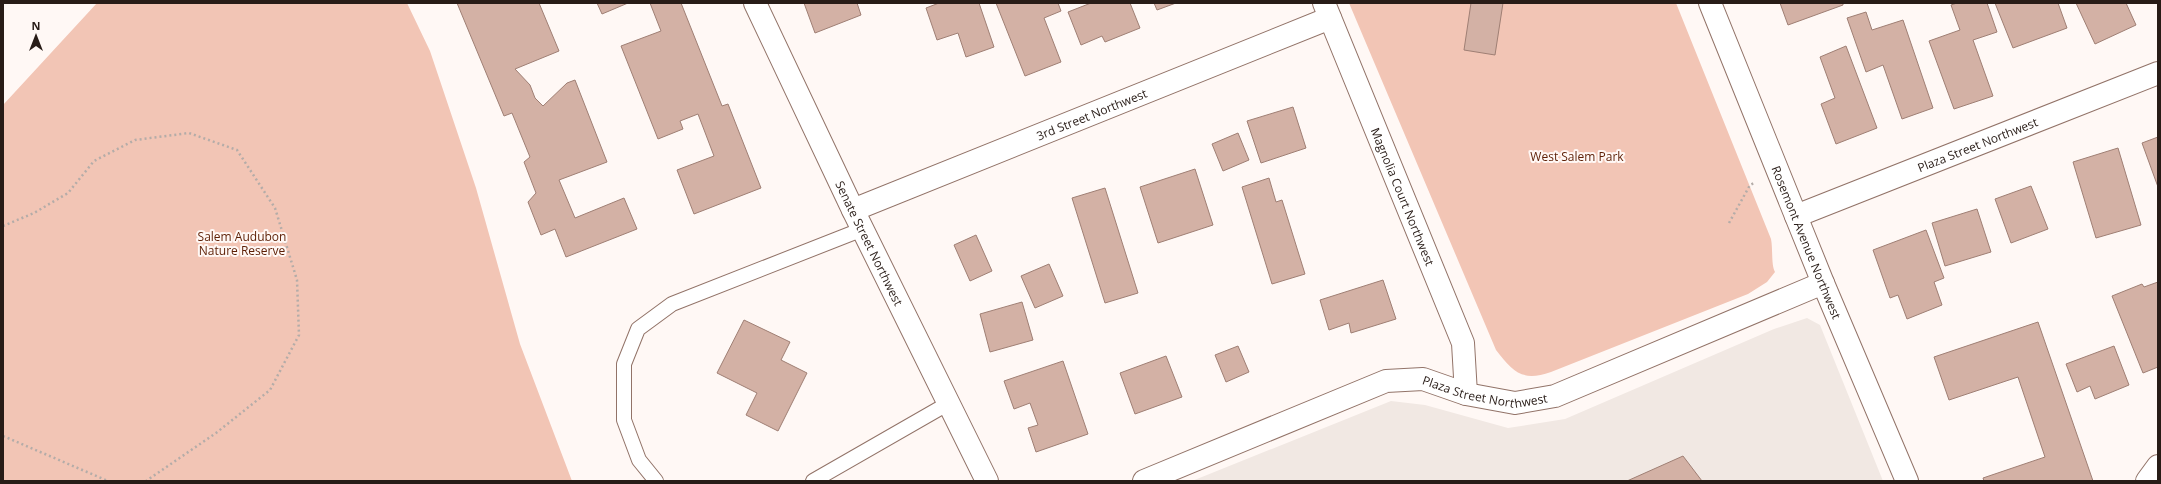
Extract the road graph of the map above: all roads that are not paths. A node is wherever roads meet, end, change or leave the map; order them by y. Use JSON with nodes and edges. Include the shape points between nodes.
{"nodes":[{"id":1,"x":755,"y":3,"type":"edge"},
{"id":2,"x":1710,"y":3,"type":"edge"},
{"id":3,"x":1327,"y":11,"type":"edge"},
{"id":4,"x":2158,"y":73,"type":"edge"},
{"id":5,"x":1796,"y":216,"type":"junction"},
{"id":6,"x":858,"y":220,"type":"junction"},
{"id":7,"x":1823,"y":283,"type":"junction"},
{"id":8,"x":1466,"y":394,"type":"junction"},
{"id":9,"x":949,"y":403,"type":"junction"},
{"id":10,"x":2158,"y":466,"type":"edge"},
{"id":11,"x":656,"y":481,"type":"edge"},
{"id":12,"x":812,"y":481,"type":"edge"},
{"id":13,"x":988,"y":481,"type":"edge"},
{"id":14,"x":1144,"y":481,"type":"edge"},
{"id":15,"x":1907,"y":481,"type":"edge"},
{"id":16,"x":2147,"y":481,"type":"edge"}],
"edges":[{"from":1,"to":6,"type":"street","name":"Senate Street Northwest"},
{"from":2,"to":5,"type":"street","name":"Rosemont Avenue Northwest"},
{"from":3,"to":6,"type":"street","name":"3rd Street Northwest"},
{"from":3,"to":8,"type":"street","name":"Magnolia Court Northwest","via":[[1463,343]]},
{"from":4,"to":5,"type":"street","name":"Plaza Street Northwest"},
{"from":5,"to":7,"type":"street","name":"Rosemont Avenue Northwest"},
{"from":6,"to":9,"type":"street","name":"Senate Street Northwest"},
{"from":6,"to":11,"type":"lane","via":[[672,304],[638,329],[624,364],[624,420],[639,460]]},
{"from":7,"to":8,"type":"street","name":"Plaza Street Northwest","via":[[1555,396],[1515,403]]},
{"from":7,"to":15,"type":"street","name":"Rosemont Avenue Northwest"},
{"from":8,"to":14,"type":"street","name":"Plaza Street Northwest","via":[[1423,379],[1386,381]]},
{"from":9,"to":12,"type":"lane"},
{"from":9,"to":13,"type":"street","name":"Senate Street Northwest"},
{"from":10,"to":16,"type":"street"}]}
